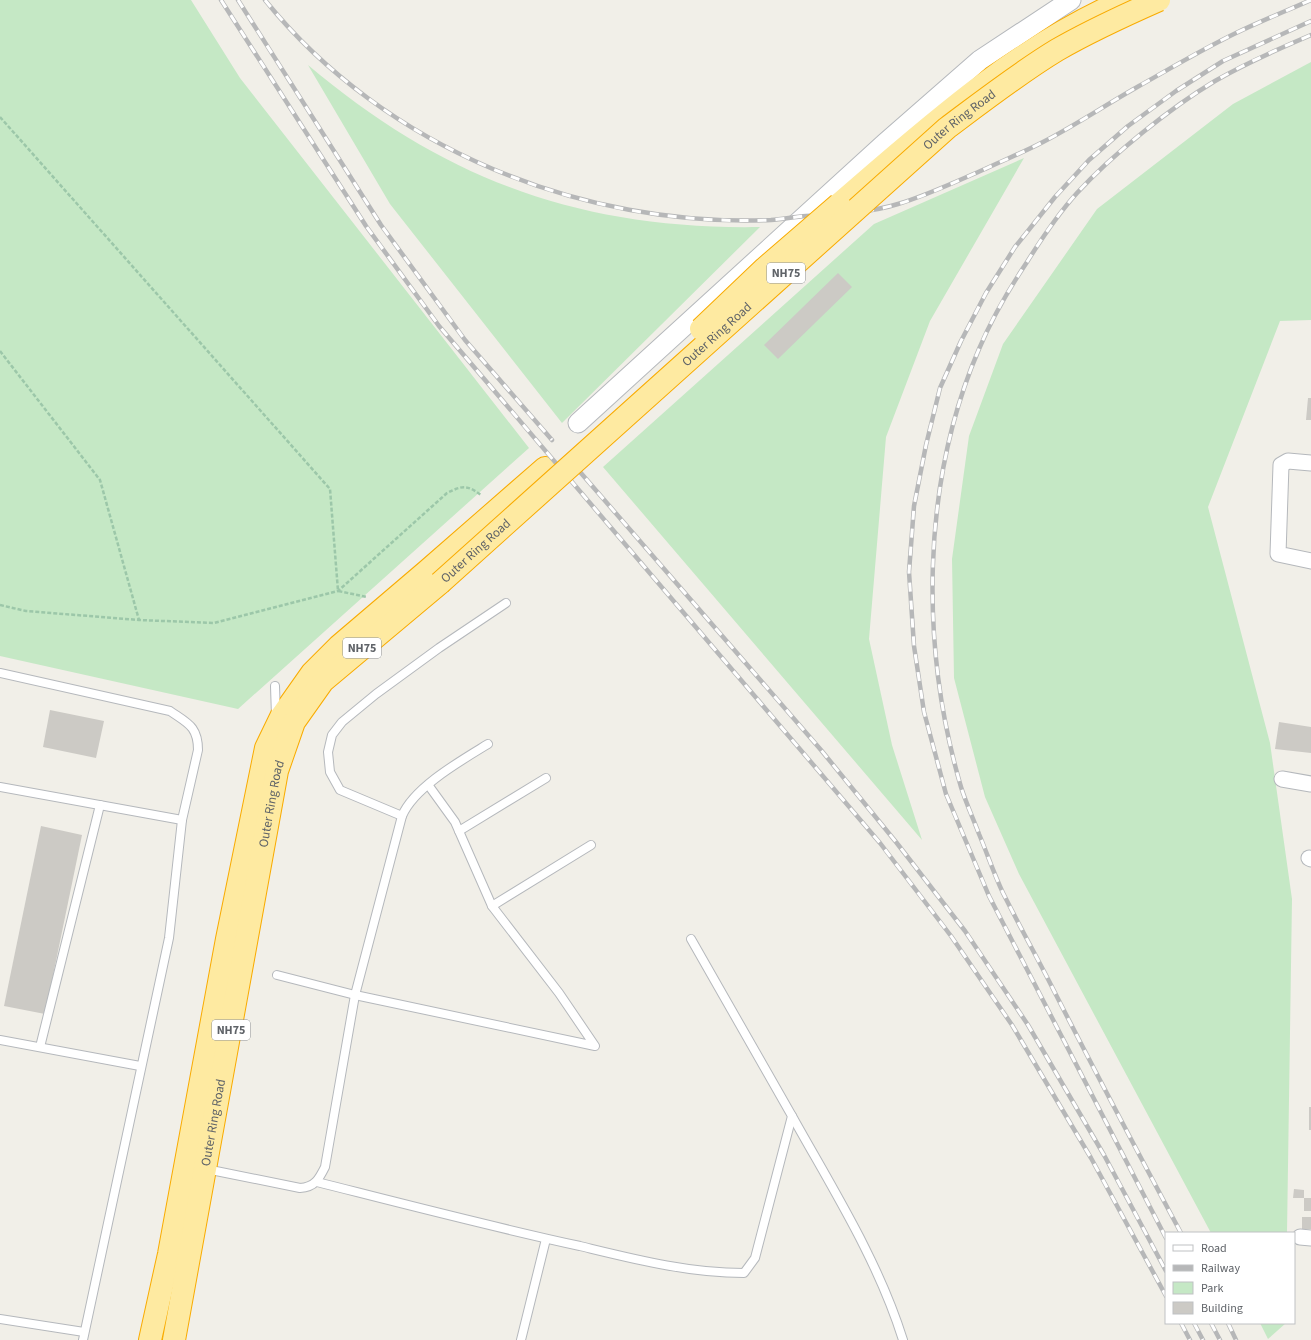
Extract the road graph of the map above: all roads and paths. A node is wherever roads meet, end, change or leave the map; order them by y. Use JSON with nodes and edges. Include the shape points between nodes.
{"nodes":[{"id":1,"x":1071,"y":0,"type":"edge"},
{"id":2,"x":1125,"y":0,"type":"edge"},
{"id":3,"x":1159,"y":0,"type":"edge"},
{"id":4,"x":0,"y":117,"type":"edge"},
{"id":5,"x":0,"y":351,"type":"edge"},
{"id":6,"x":578,"y":423,"type":"dead end"},
{"id":7,"x":1311,"y":464,"type":"edge"},
{"id":8,"x":481,"y":495,"type":"dead end"},
{"id":9,"x":1311,"y":561,"type":"edge"},
{"id":10,"x":434,"y":577,"type":"junction"},
{"id":11,"x":338,"y":591,"type":"junction"},
{"id":12,"x":369,"y":598,"type":"dead end"},
{"id":13,"x":506,"y":603,"type":"dead end"},
{"id":14,"x":0,"y":605,"type":"edge"},
{"id":15,"x":139,"y":620,"type":"junction"},
{"id":16,"x":0,"y":673,"type":"edge"},
{"id":17,"x":275,"y":686,"type":"dead end"},
{"id":18,"x":276,"y":727,"type":"junction"},
{"id":19,"x":488,"y":744,"type":"dead end"},
{"id":20,"x":546,"y":778,"type":"dead end"},
{"id":21,"x":1282,"y":779,"type":"dead end"},
{"id":22,"x":1311,"y":784,"type":"edge"},
{"id":23,"x":429,"y":786,"type":"junction"},
{"id":24,"x":0,"y":787,"type":"edge"},
{"id":25,"x":100,"y":805,"type":"junction"},
{"id":26,"x":402,"y":816,"type":"junction"},
{"id":27,"x":182,"y":820,"type":"junction"},
{"id":28,"x":459,"y":831,"type":"junction"},
{"id":29,"x":591,"y":845,"type":"dead end"},
{"id":30,"x":492,"y":906,"type":"junction"},
{"id":31,"x":691,"y":939,"type":"dead end"},
{"id":32,"x":277,"y":975,"type":"dead end"},
{"id":33,"x":355,"y":995,"type":"junction"},
{"id":34,"x":0,"y":1040,"type":"edge"},
{"id":35,"x":40,"y":1047,"type":"junction"},
{"id":36,"x":140,"y":1066,"type":"junction"},
{"id":37,"x":792,"y":1116,"type":"junction"},
{"id":38,"x":196,"y":1167,"type":"junction"},
{"id":39,"x":317,"y":1182,"type":"junction"},
{"id":40,"x":546,"y":1239,"type":"junction"},
{"id":41,"x":0,"y":1319,"type":"edge"},
{"id":42,"x":83,"y":1336,"type":"edge"},
{"id":43,"x":150,"y":1340,"type":"edge"},
{"id":44,"x":174,"y":1340,"type":"edge"},
{"id":45,"x":521,"y":1340,"type":"edge"},
{"id":46,"x":903,"y":1340,"type":"edge"}],
"edges":[{"from":1,"to":6,"type":"street","via":[[974,65]]},
{"from":2,"to":10,"type":"highway","name":"Outer Ring Road","number":"NH75","bridge":true,"via":[[1050,40],[994,75],[941,116],[765,268]]},
{"from":3,"to":10,"type":"highway","name":"Outer Ring Road","number":"NH75","bridge":true,"via":[[1057,50],[948,128]]},
{"from":4,"to":11,"type":"path","via":[[330,489]]},
{"from":5,"to":15,"type":"path","via":[[100,480]]},
{"from":7,"to":9,"type":"street","via":[[1288,461],[1281,465],[1278,554]]},
{"from":8,"to":11,"type":"path","via":[[469,487],[458,487],[447,493]]},
{"from":10,"to":18,"type":"highway","name":"Outer Ring Road","number":"NH75","via":[[338,646],[317,667]]},
{"from":10,"to":38,"type":"highway","name":"Outer Ring Road","number":"NH75","via":[[323,681],[294,722],[277,771]]},
{"from":11,"to":12,"type":"path"},
{"from":11,"to":15,"type":"path","via":[[214,623]]},
{"from":13,"to":26,"type":"lane","via":[[376,694],[342,722],[332,735],[328,752],[330,772],[340,790]]},
{"from":14,"to":15,"type":"path","via":[[26,611]]},
{"from":16,"to":27,"type":"lane","via":[[170,711],[192,726],[198,738],[198,750]]},
{"from":17,"to":18,"type":"lane"},
{"from":18,"to":38,"type":"highway","name":"Outer Ring Road","number":"NH75","via":[[266,748],[227,939]]},
{"from":19,"to":23,"type":"lane","via":[[449,768]]},
{"from":20,"to":28,"type":"lane"},
{"from":21,"to":22,"type":"street"},
{"from":23,"to":26,"type":"lane","via":[[406,807]]},
{"from":23,"to":28,"type":"lane"},
{"from":24,"to":25,"type":"lane"},
{"from":25,"to":27,"type":"lane"},
{"from":25,"to":35,"type":"lane"},
{"from":26,"to":33,"type":"lane"},
{"from":27,"to":36,"type":"lane","via":[[169,938]]},
{"from":28,"to":30,"type":"lane"},
{"from":29,"to":30,"type":"lane"},
{"from":30,"to":33,"type":"lane","via":[[559,993],[595,1046]]},
{"from":31,"to":37,"type":"lane"},
{"from":32,"to":33,"type":"lane"},
{"from":33,"to":39,"type":"lane","via":[[325,1167]]},
{"from":34,"to":35,"type":"lane"},
{"from":35,"to":36,"type":"lane"},
{"from":36,"to":42,"type":"lane"},
{"from":37,"to":40,"type":"lane","via":[[755,1258],[744,1273],[708,1272]]},
{"from":37,"to":46,"type":"lane","via":[[870,1258],[893,1308]]},
{"from":38,"to":39,"type":"lane","via":[[300,1188],[308,1188]]},
{"from":38,"to":43,"type":"highway","name":"Outer Ring Road","number":"NH75"},
{"from":38,"to":44,"type":"highway","name":"Outer Ring Road","number":"NH75"},
{"from":39,"to":40,"type":"lane"},
{"from":40,"to":45,"type":"lane"},
{"from":41,"to":42,"type":"lane"}]}
